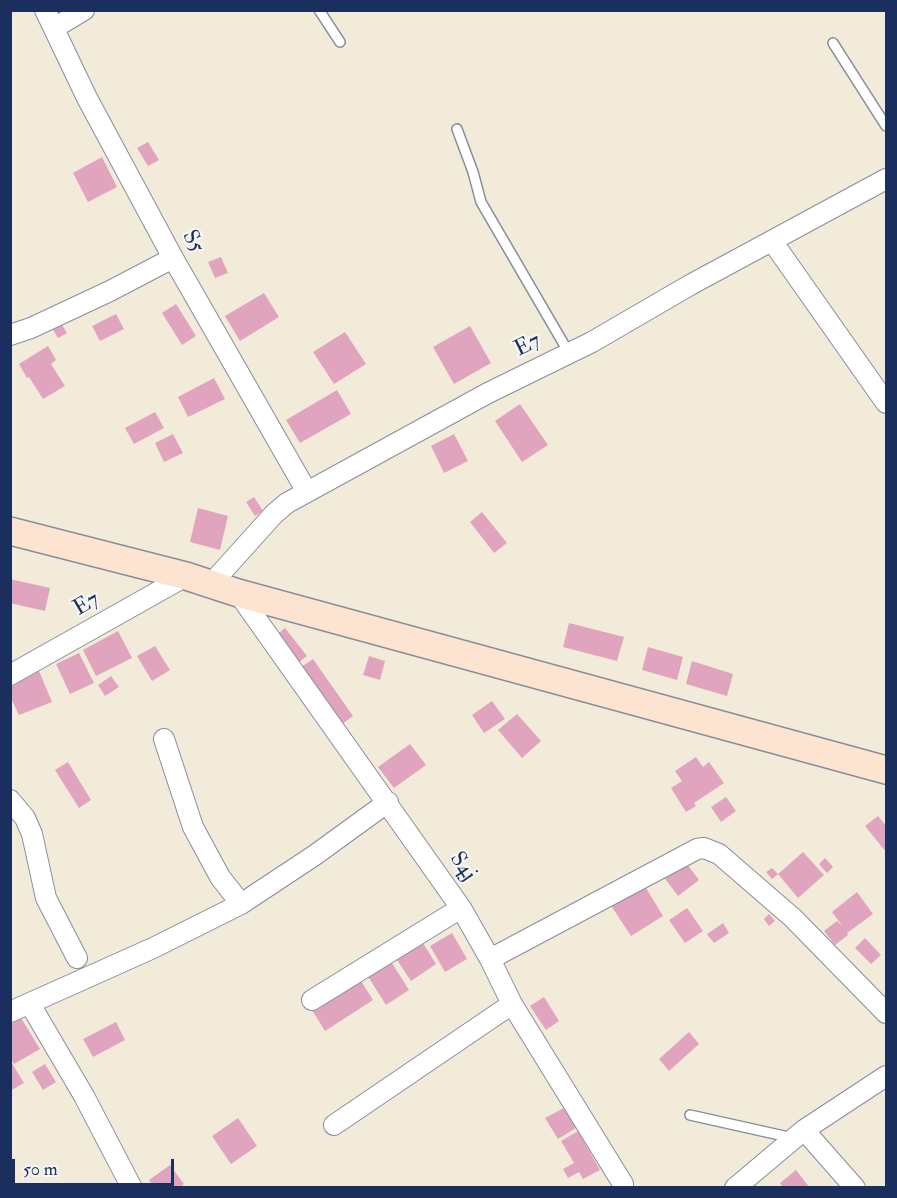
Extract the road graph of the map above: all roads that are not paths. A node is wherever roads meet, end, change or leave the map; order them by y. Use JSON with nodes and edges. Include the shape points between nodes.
{"nodes":[{"id":1,"x":84,"y":10,"type":"edge"},
{"id":2,"x":319,"y":10,"type":"edge"},
{"id":3,"x":50,"y":19,"type":"edge"},
{"id":4,"x":340,"y":42,"type":"dead end"},
{"id":5,"x":833,"y":43,"type":"dead end"},
{"id":6,"x":886,"y":126,"type":"edge"},
{"id":7,"x":457,"y":129,"type":"dead end"},
{"id":8,"x":886,"y":180,"type":"edge"},
{"id":9,"x":772,"y":241,"type":"junction"},
{"id":10,"x":173,"y":258,"type":"junction"},
{"id":11,"x":10,"y":335,"type":"edge"},
{"id":12,"x":569,"y":354,"type":"junction"},
{"id":13,"x":886,"y":403,"type":"edge"},
{"id":14,"x":307,"y":492,"type":"junction"},
{"id":15,"x":10,"y":531,"type":"edge"},
{"id":16,"x":186,"y":576,"type":"junction"},
{"id":17,"x":212,"y":583,"type":"junction"},
{"id":18,"x":238,"y":593,"type":"junction"},
{"id":19,"x":10,"y":675,"type":"edge"},
{"id":20,"x":165,"y":739,"type":"dead end"},
{"id":21,"x":886,"y":770,"type":"edge"},
{"id":22,"x":10,"y":800,"type":"edge"},
{"id":23,"x":388,"y":802,"type":"junction"},
{"id":24,"x":241,"y":904,"type":"junction"},
{"id":25,"x":461,"y":908,"type":"junction"},
{"id":26,"x":76,"y":958,"type":"dead end"},
{"id":27,"x":490,"y":959,"type":"junction"},
{"id":28,"x":312,"y":1000,"type":"dead end"},
{"id":29,"x":30,"y":1004,"type":"junction"},
{"id":30,"x":512,"y":1004,"type":"junction"},
{"id":31,"x":10,"y":1012,"type":"edge"},
{"id":32,"x":886,"y":1013,"type":"edge"},
{"id":33,"x":886,"y":1076,"type":"edge"},
{"id":34,"x":690,"y":1115,"type":"dead end"},
{"id":35,"x":334,"y":1125,"type":"dead end"},
{"id":36,"x":799,"y":1134,"type":"junction"},
{"id":37,"x":623,"y":1184,"type":"dead end"},
{"id":38,"x":132,"y":1188,"type":"edge"},
{"id":39,"x":735,"y":1188,"type":"edge"},
{"id":40,"x":855,"y":1188,"type":"edge"}],
"edges":[{"from":1,"to":3,"type":"street"},
{"from":2,"to":4,"type":"lane"},
{"from":3,"to":10,"type":"street","name":"S5","via":[[87,98]]},
{"from":5,"to":6,"type":"lane"},
{"from":7,"to":12,"type":"lane","via":[[481,202]]},
{"from":8,"to":9,"type":"street","name":"E7"},
{"from":9,"to":12,"type":"street","name":"E7"},
{"from":9,"to":13,"type":"street"},
{"from":10,"to":11,"type":"street"},
{"from":10,"to":14,"type":"street","name":"S5"},
{"from":12,"to":14,"type":"street","name":"E7","via":[[488,393]]},
{"from":14,"to":17,"type":"street","name":"E7","via":[[274,514]]},
{"from":15,"to":16,"type":"street"},
{"from":16,"to":17,"type":"street"},
{"from":16,"to":19,"type":"street","name":"E7"},
{"from":17,"to":18,"type":"street"},
{"from":18,"to":21,"type":"street"},
{"from":18,"to":23,"type":"street","name":"S4j"},
{"from":20,"to":24,"type":"street","via":[[193,827],[220,877]]},
{"from":22,"to":26,"type":"street","via":[[32,834],[46,898]]},
{"from":23,"to":24,"type":"street"},
{"from":23,"to":25,"type":"street","name":"S4j"},
{"from":24,"to":29,"type":"street"},
{"from":25,"to":27,"type":"street","name":"S4j"},
{"from":25,"to":28,"type":"street"},
{"from":27,"to":30,"type":"street","name":"S4j"},
{"from":27,"to":32,"type":"street","via":[[704,848],[719,854],[792,918]]},
{"from":29,"to":31,"type":"street"},
{"from":29,"to":38,"type":"street"},
{"from":30,"to":35,"type":"street"},
{"from":30,"to":37,"type":"street","name":"S4j"},
{"from":33,"to":36,"type":"street"},
{"from":34,"to":36,"type":"lane"},
{"from":36,"to":39,"type":"street"},
{"from":36,"to":40,"type":"street"}]}
